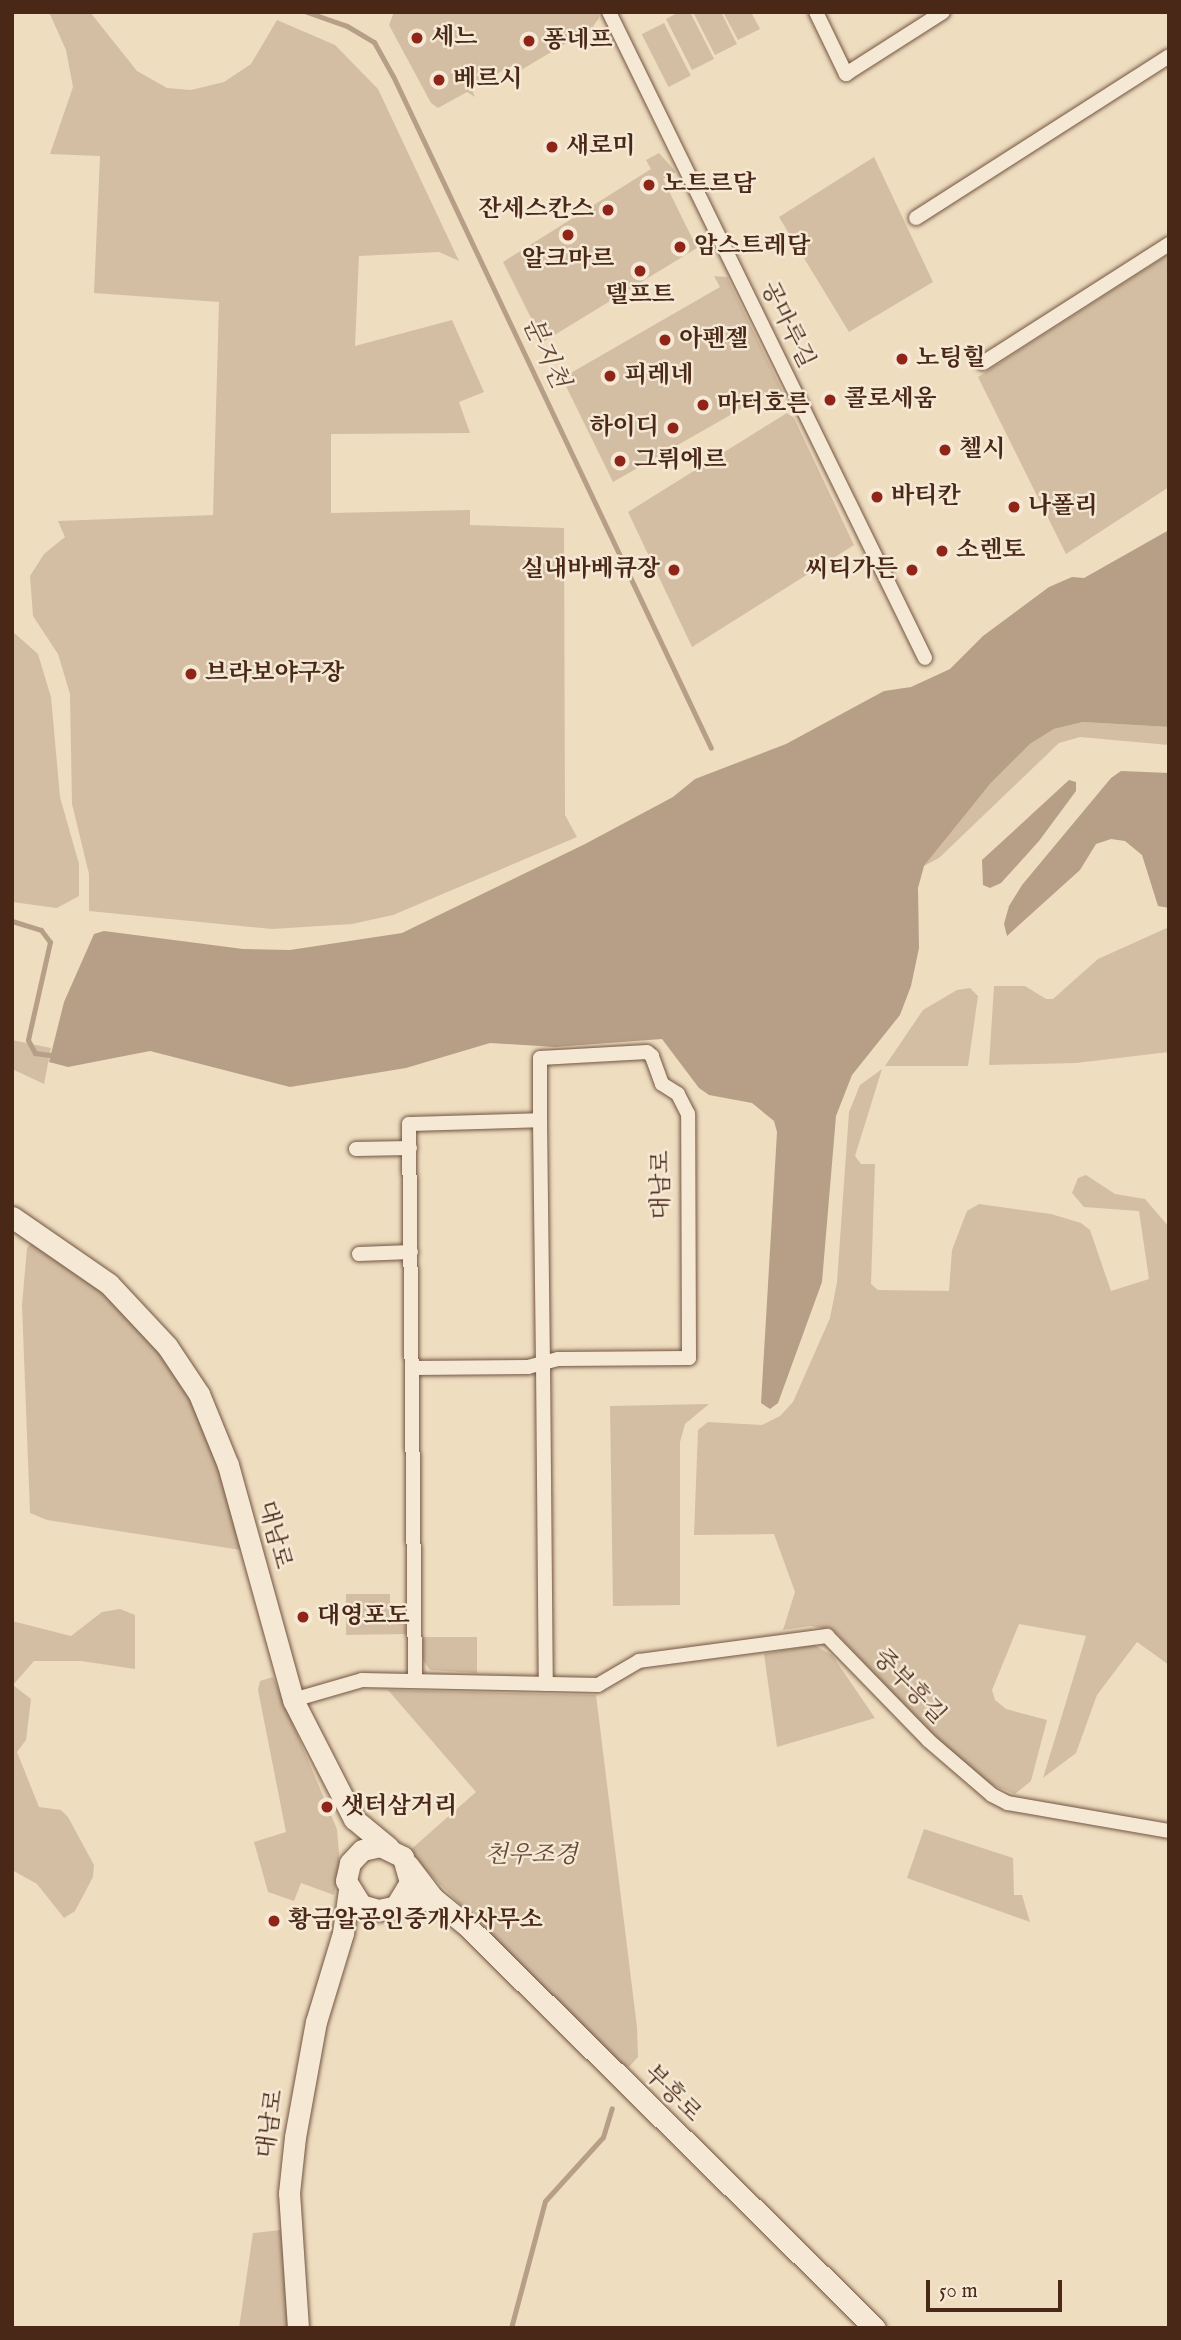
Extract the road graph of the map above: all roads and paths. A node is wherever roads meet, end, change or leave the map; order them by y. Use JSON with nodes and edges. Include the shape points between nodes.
{"nodes":[{"id":1,"x":609,"y":12,"type":"edge"},
{"id":2,"x":816,"y":12,"type":"edge"},
{"id":3,"x":943,"y":12,"type":"edge"},
{"id":4,"x":1169,"y":56,"type":"edge"},
{"id":5,"x":916,"y":218,"type":"dead end"},
{"id":6,"x":1169,"y":244,"type":"edge"},
{"id":7,"x":983,"y":363,"type":"dead end"},
{"id":8,"x":925,"y":658,"type":"dead end"},
{"id":9,"x":540,"y":1120,"type":"junction"},
{"id":10,"x":356,"y":1149,"type":"dead end"},
{"id":11,"x":410,"y":1149,"type":"junction"},
{"id":12,"x":12,"y":1217,"type":"edge"},
{"id":13,"x":411,"y":1252,"type":"junction"},
{"id":14,"x":359,"y":1254,"type":"dead end"},
{"id":15,"x":543,"y":1363,"type":"junction"},
{"id":16,"x":412,"y":1368,"type":"junction"},
{"id":17,"x":415,"y":1681,"type":"junction"},
{"id":18,"x":546,"y":1684,"type":"junction"},
{"id":19,"x":293,"y":1700,"type":"junction"},
{"id":20,"x":354,"y":1819,"type":"junction"},
{"id":21,"x":1169,"y":1831,"type":"edge"},
{"id":22,"x":389,"y":1848,"type":"junction"},
{"id":23,"x":350,"y":1863,"type":"junction"},
{"id":24,"x":408,"y":1865,"type":"junction"},
{"id":25,"x":349,"y":1890,"type":"junction"},
{"id":26,"x":433,"y":1898,"type":"junction"},
{"id":27,"x":388,"y":1907,"type":"junction"},
{"id":28,"x":343,"y":1933,"type":"junction"},
{"id":29,"x":298,"y":2328,"type":"edge"},
{"id":30,"x":874,"y":2328,"type":"edge"}],
"edges":[{"from":1,"to":8,"type":"street","name":"공마루길"},
{"from":2,"to":3,"type":"street","via":[[846,74]]},
{"from":4,"to":5,"type":"street"},
{"from":6,"to":7,"type":"street"},
{"from":9,"to":11,"type":"street","via":[[410,1124]]},
{"from":9,"to":15,"type":"street","name":"대남로"},
{"from":9,"to":15,"type":"street","name":"대남로","via":[[540,1058],[647,1052],[656,1060],[662,1084],[678,1094],[688,1114],[689,1358]]},
{"from":10,"to":11,"type":"street"},
{"from":11,"to":13,"type":"street"},
{"from":12,"to":19,"type":"street","name":"대남로","via":[[109,1284],[167,1346],[199,1394],[228,1465]]},
{"from":13,"to":14,"type":"street"},
{"from":13,"to":16,"type":"street"},
{"from":15,"to":16,"type":"street","name":"대남로"},
{"from":15,"to":18,"type":"street","name":"대남로"},
{"from":16,"to":17,"type":"street"},
{"from":17,"to":18,"type":"street"},
{"from":17,"to":19,"type":"street","via":[[362,1680]]},
{"from":18,"to":21,"type":"street","name":"중부흥길","via":[[598,1685],[639,1661],[827,1636],[928,1740],[992,1795],[1008,1802]]},
{"from":19,"to":20,"type":"street","name":"대남로"},
{"from":20,"to":22,"type":"street"},
{"from":20,"to":23,"type":"street"},
{"from":22,"to":23,"type":"street","via":[[371,1847]]},
{"from":22,"to":24,"type":"street"},
{"from":23,"to":25,"type":"street"},
{"from":24,"to":26,"type":"street","name":"부흥로"},
{"from":24,"to":27,"type":"street","via":[[410,1882]]},
{"from":25,"to":27,"type":"street","via":[[361,1905]]},
{"from":25,"to":28,"type":"street","name":"대남로"},
{"from":26,"to":27,"type":"street"},
{"from":26,"to":30,"type":"street","name":"부흥로"},
{"from":27,"to":28,"type":"street"},
{"from":28,"to":29,"type":"street","name":"대남로","via":[[316,2022],[295,2137],[289,2193]]}]}
